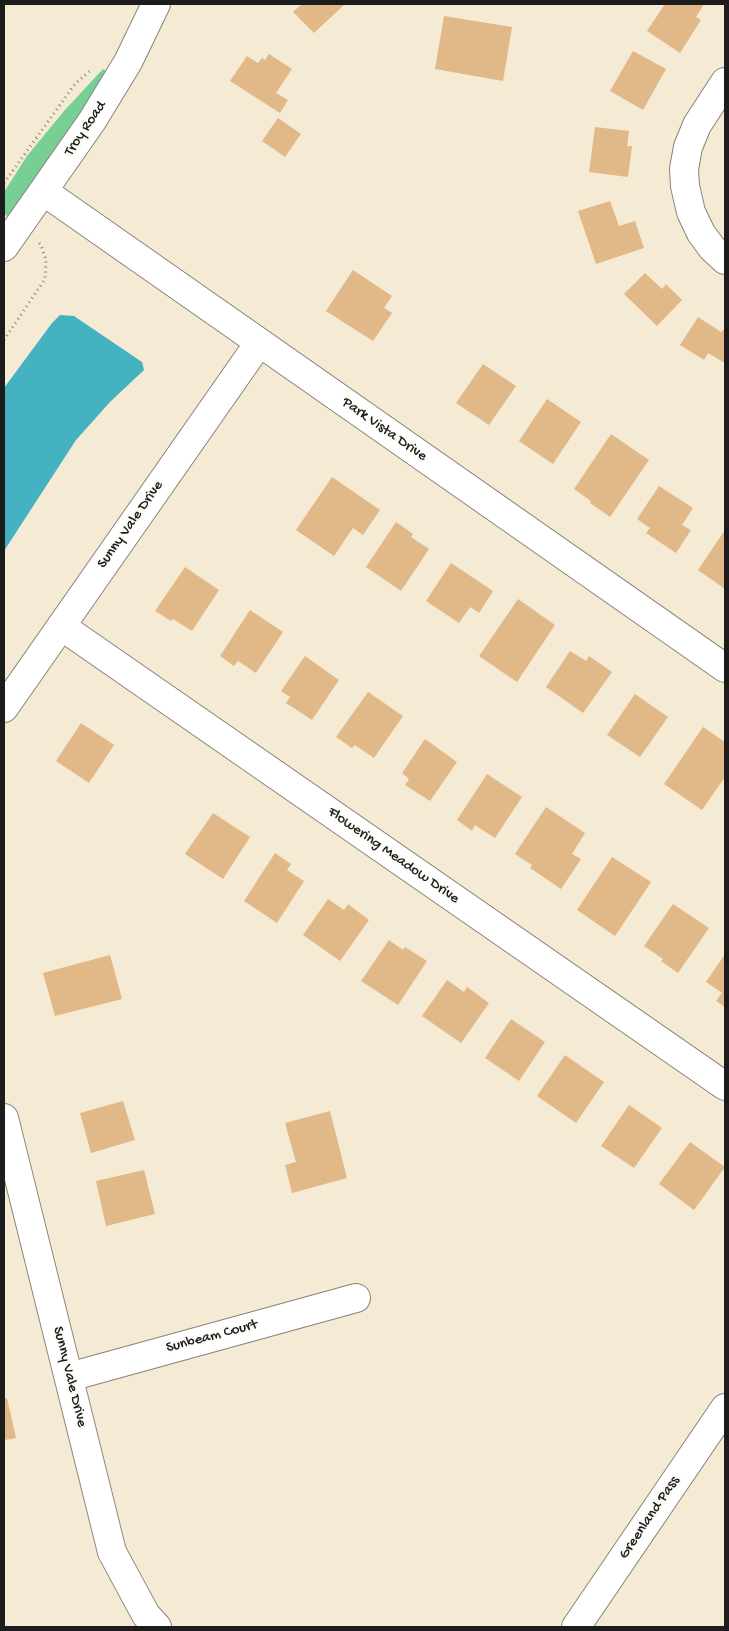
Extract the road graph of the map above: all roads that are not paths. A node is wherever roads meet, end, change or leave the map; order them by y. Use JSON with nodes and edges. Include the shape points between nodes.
{"nodes":[{"id":1,"x":156,"y":4,"type":"edge"},
{"id":2,"x":725,"y":82,"type":"edge"},
{"id":3,"x":43,"y":191,"type":"junction"},
{"id":4,"x":10,"y":238,"type":"edge"},
{"id":5,"x":725,"y":260,"type":"edge"},
{"id":6,"x":259,"y":343,"type":"junction"},
{"id":7,"x":60,"y":626,"type":"junction"},
{"id":8,"x":725,"y":668,"type":"edge"},
{"id":9,"x":4,"y":708,"type":"edge"},
{"id":10,"x":725,"y":1086,"type":"edge"},
{"id":11,"x":4,"y":1118,"type":"edge"},
{"id":12,"x":356,"y":1298,"type":"dead end"},
{"id":13,"x":69,"y":1377,"type":"junction"},
{"id":14,"x":725,"y":1408,"type":"edge"},
{"id":15,"x":157,"y":1627,"type":"edge"},
{"id":16,"x":576,"y":1627,"type":"edge"}],
"edges":[{"from":1,"to":3,"type":"street","name":"Troy Road","via":[[128,62]]},
{"from":2,"to":5,"type":"street","via":[[697,125],[684,169],[691,212],[701,233]]},
{"from":3,"to":4,"type":"street","name":"Troy Road"},
{"from":3,"to":6,"type":"street","name":"Park Vista Drive"},
{"from":6,"to":7,"type":"street","name":"Sunny Vale Drive"},
{"from":6,"to":8,"type":"street","name":"Park Vista Drive"},
{"from":7,"to":9,"type":"street","name":"Sunny Vale Drive"},
{"from":7,"to":10,"type":"street","name":"Flowering Meadow Drive"},
{"from":11,"to":13,"type":"street","name":"Sunny Vale Drive"},
{"from":12,"to":13,"type":"street","name":"Sunbeam Court"},
{"from":13,"to":15,"type":"street","name":"Sunny Vale Drive","via":[[112,1552],[146,1615]]},
{"from":14,"to":16,"type":"street","name":"Greenland Pass"}]}
